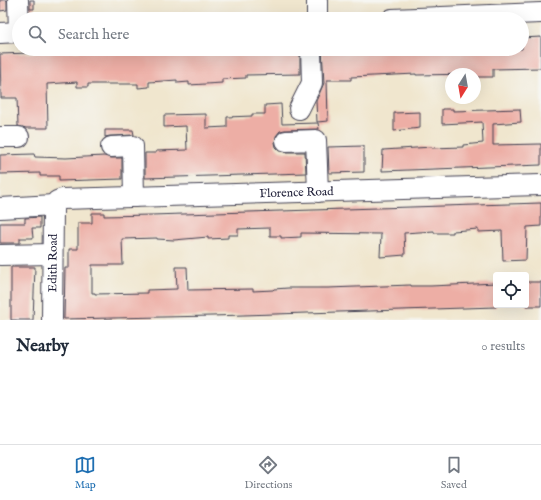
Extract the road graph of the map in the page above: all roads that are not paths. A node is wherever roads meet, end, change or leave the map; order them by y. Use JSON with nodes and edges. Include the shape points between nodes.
{"nodes":[{"id":1,"x":18,"y":0,"type":"edge"},
{"id":2,"x":317,"y":0,"type":"edge"},
{"id":3,"x":18,"y":12,"type":"edge"},
{"id":4,"x":317,"y":12,"type":"edge"},
{"id":5,"x":529,"y":13,"type":"edge"},
{"id":6,"x":541,"y":13,"type":"edge"},
{"id":7,"x":12,"y":32,"type":"edge"},
{"id":8,"x":0,"y":33,"type":"edge"},
{"id":9,"x":312,"y":56,"type":"edge"},
{"id":10,"x":299,"y":109,"type":"dead end"},
{"id":11,"x":286,"y":141,"type":"dead end"},
{"id":12,"x":111,"y":147,"type":"dead end"},
{"id":13,"x":541,"y":185,"type":"edge"},
{"id":14,"x":318,"y":192,"type":"junction"},
{"id":15,"x":134,"y":197,"type":"junction"},
{"id":16,"x":54,"y":205,"type":"junction"},
{"id":17,"x":0,"y":208,"type":"edge"},
{"id":18,"x":52,"y":254,"type":"junction"},
{"id":19,"x":0,"y":255,"type":"edge"},
{"id":20,"x":52,"y":320,"type":"edge"}],
"edges":[{"from":1,"to":3,"type":"street"},
{"from":2,"to":4,"type":"street"},
{"from":5,"to":6,"type":"street"},
{"from":7,"to":8,"type":"street"},
{"from":9,"to":10,"type":"street","via":[[312,84]]},
{"from":11,"to":14,"type":"street","via":[[316,140]]},
{"from":12,"to":15,"type":"street","via":[[133,146]]},
{"from":13,"to":14,"type":"street","name":"Florence Road"},
{"from":14,"to":15,"type":"street","name":"Florence Road"},
{"from":15,"to":16,"type":"street","name":"Florence Road","via":[[62,199]]},
{"from":16,"to":17,"type":"street","name":"Florence Road"},
{"from":16,"to":18,"type":"street","name":"Edith Road"},
{"from":18,"to":19,"type":"street"},
{"from":18,"to":20,"type":"street","name":"Edith Road"}]}
